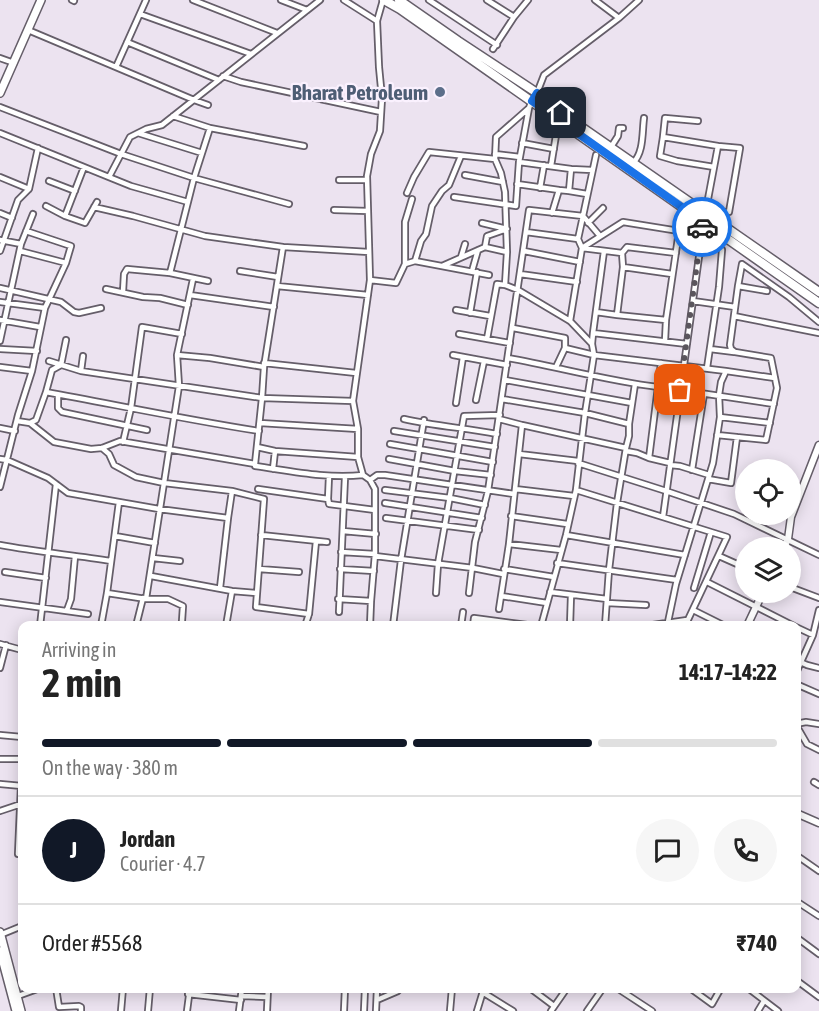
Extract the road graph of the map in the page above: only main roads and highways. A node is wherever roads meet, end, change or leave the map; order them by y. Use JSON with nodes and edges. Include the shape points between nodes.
{"nodes":[{"id":1,"x":41,"y":0,"type":"edge"},
{"id":2,"x":383,"y":0,"type":"edge"},
{"id":3,"x":399,"y":0,"type":"edge"},
{"id":4,"x":0,"y":93,"type":"edge"},
{"id":5,"x":704,"y":218,"type":"junction"},
{"id":6,"x":819,"y":292,"type":"edge"},
{"id":7,"x":819,"y":303,"type":"edge"},
{"id":8,"x":0,"y":934,"type":"edge"},
{"id":9,"x":2,"y":954,"type":"edge"},
{"id":10,"x":12,"y":984,"type":"junction"},
{"id":11,"x":16,"y":1011,"type":"edge"},
{"id":12,"x":21,"y":1011,"type":"edge"}],
"edges":[{"from":1,"to":4,"type":"main road"},
{"from":2,"to":5,"type":"highway","via":[[530,105]]},
{"from":3,"to":5,"type":"highway","via":[[537,93]]},
{"from":5,"to":6,"type":"highway"},
{"from":5,"to":7,"type":"highway"},
{"from":8,"to":9,"type":"main road"},
{"from":9,"to":10,"type":"main road"},
{"from":10,"to":11,"type":"main road"},
{"from":10,"to":12,"type":"main road"}]}
